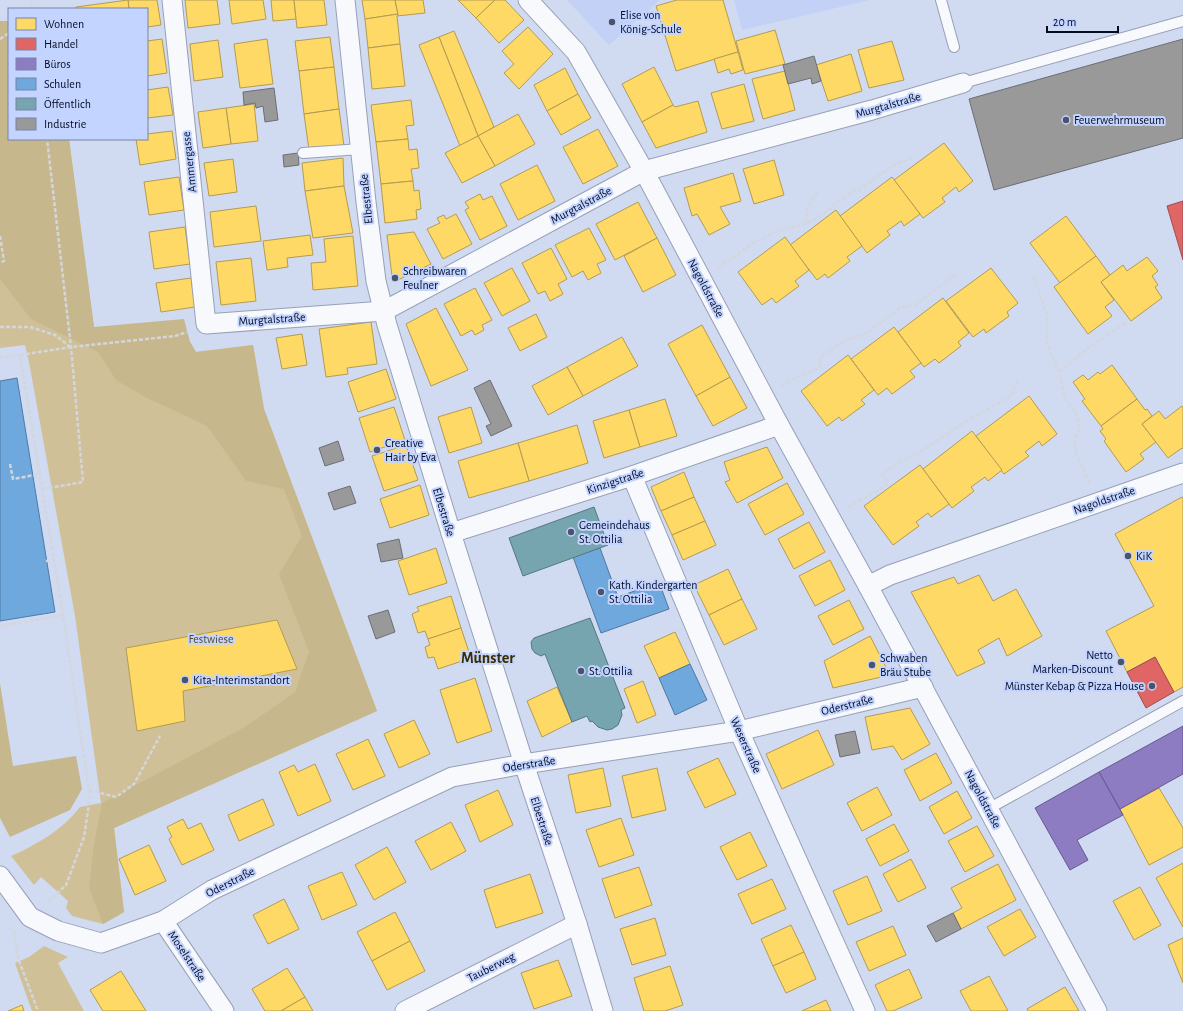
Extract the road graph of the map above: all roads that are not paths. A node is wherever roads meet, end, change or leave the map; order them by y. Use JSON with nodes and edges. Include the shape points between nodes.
{"nodes":[{"id":1,"x":172,"y":0,"type":"edge"},
{"id":2,"x":345,"y":0,"type":"edge"},
{"id":3,"x":528,"y":0,"type":"edge"},
{"id":4,"x":942,"y":0,"type":"edge"},
{"id":5,"x":1183,"y":21,"type":"edge"},
{"id":6,"x":954,"y":47,"type":"dead end"},
{"id":7,"x":963,"y":83,"type":"joint"},
{"id":8,"x":361,"y":149,"type":"junction"},
{"id":9,"x":303,"y":153,"type":"dead end"},
{"id":10,"x":644,"y":171,"type":"junction"},
{"id":11,"x":384,"y":311,"type":"junction"},
{"id":12,"x":206,"y":324,"type":"joint"},
{"id":13,"x":779,"y":425,"type":"junction"},
{"id":14,"x":1183,"y":473,"type":"edge"},
{"id":15,"x":632,"y":476,"type":"junction"},
{"id":16,"x":450,"y":533,"type":"junction"},
{"id":17,"x":868,"y":586,"type":"junction"},
{"id":18,"x":923,"y":686,"type":"junction"},
{"id":19,"x":1183,"y":701,"type":"edge"},
{"id":20,"x":739,"y":731,"type":"junction"},
{"id":21,"x":524,"y":764,"type":"junction"},
{"id":22,"x":988,"y":809,"type":"junction"},
{"id":23,"x":0,"y":876,"type":"edge"},
{"id":24,"x":163,"y":921,"type":"junction"},
{"id":25,"x":577,"y":924,"type":"junction"},
{"id":26,"x":224,"y":1011,"type":"edge"},
{"id":27,"x":405,"y":1011,"type":"edge"},
{"id":28,"x":603,"y":1011,"type":"edge"},
{"id":29,"x":866,"y":1011,"type":"edge"},
{"id":30,"x":1097,"y":1011,"type":"edge"}],
"edges":[{"from":1,"to":12,"type":"street","name":"Ammergasse"},
{"from":2,"to":8,"type":"street","name":"Elbestraße"},
{"from":3,"to":10,"type":"street","name":"Nagoldstraße","via":[[576,52]]},
{"from":4,"to":6,"type":"lane"},
{"from":5,"to":7,"type":"lane"},
{"from":7,"to":10,"type":"street","name":"Murgtalstraße"},
{"from":8,"to":9,"type":"lane"},
{"from":8,"to":11,"type":"street","name":"Elbestraße","via":[[376,281]]},
{"from":10,"to":11,"type":"street","name":"Murgtalstraße"},
{"from":10,"to":13,"type":"street","name":"Nagoldstraße"},
{"from":11,"to":12,"type":"street","name":"Murgtalstraße"},
{"from":11,"to":16,"type":"street","name":"Elbestraße"},
{"from":13,"to":15,"type":"street","name":"Kinzigstraße"},
{"from":13,"to":17,"type":"street","name":"Nagoldstraße"},
{"from":14,"to":17,"type":"street","name":"Nagoldstraße","via":[[890,575]]},
{"from":15,"to":16,"type":"street","name":"Kinzigstraße"},
{"from":15,"to":20,"type":"street","name":"Weserstraße"},
{"from":16,"to":21,"type":"street","name":"Elbestraße"},
{"from":17,"to":18,"type":"street","name":"Nagoldstraße"},
{"from":18,"to":20,"type":"street","name":"Oderstraße"},
{"from":18,"to":22,"type":"street","name":"Nagoldstraße"},
{"from":19,"to":22,"type":"lane"},
{"from":20,"to":21,"type":"street","name":"Oderstraße"},
{"from":20,"to":29,"type":"street","name":"Weserstraße"},
{"from":21,"to":24,"type":"street","name":"Oderstraße","via":[[452,777],[212,890]]},
{"from":21,"to":25,"type":"street","name":"Elbestraße"},
{"from":22,"to":30,"type":"street","name":"Nagoldstraße"},
{"from":23,"to":24,"type":"street","name":"Moselstraße","via":[[30,918],[58,932],[101,943]]},
{"from":24,"to":26,"type":"street","name":"Moselstraße"},
{"from":25,"to":27,"type":"street","name":"Tauberweg"},
{"from":25,"to":28,"type":"street","name":"Elbestraße"}]}
